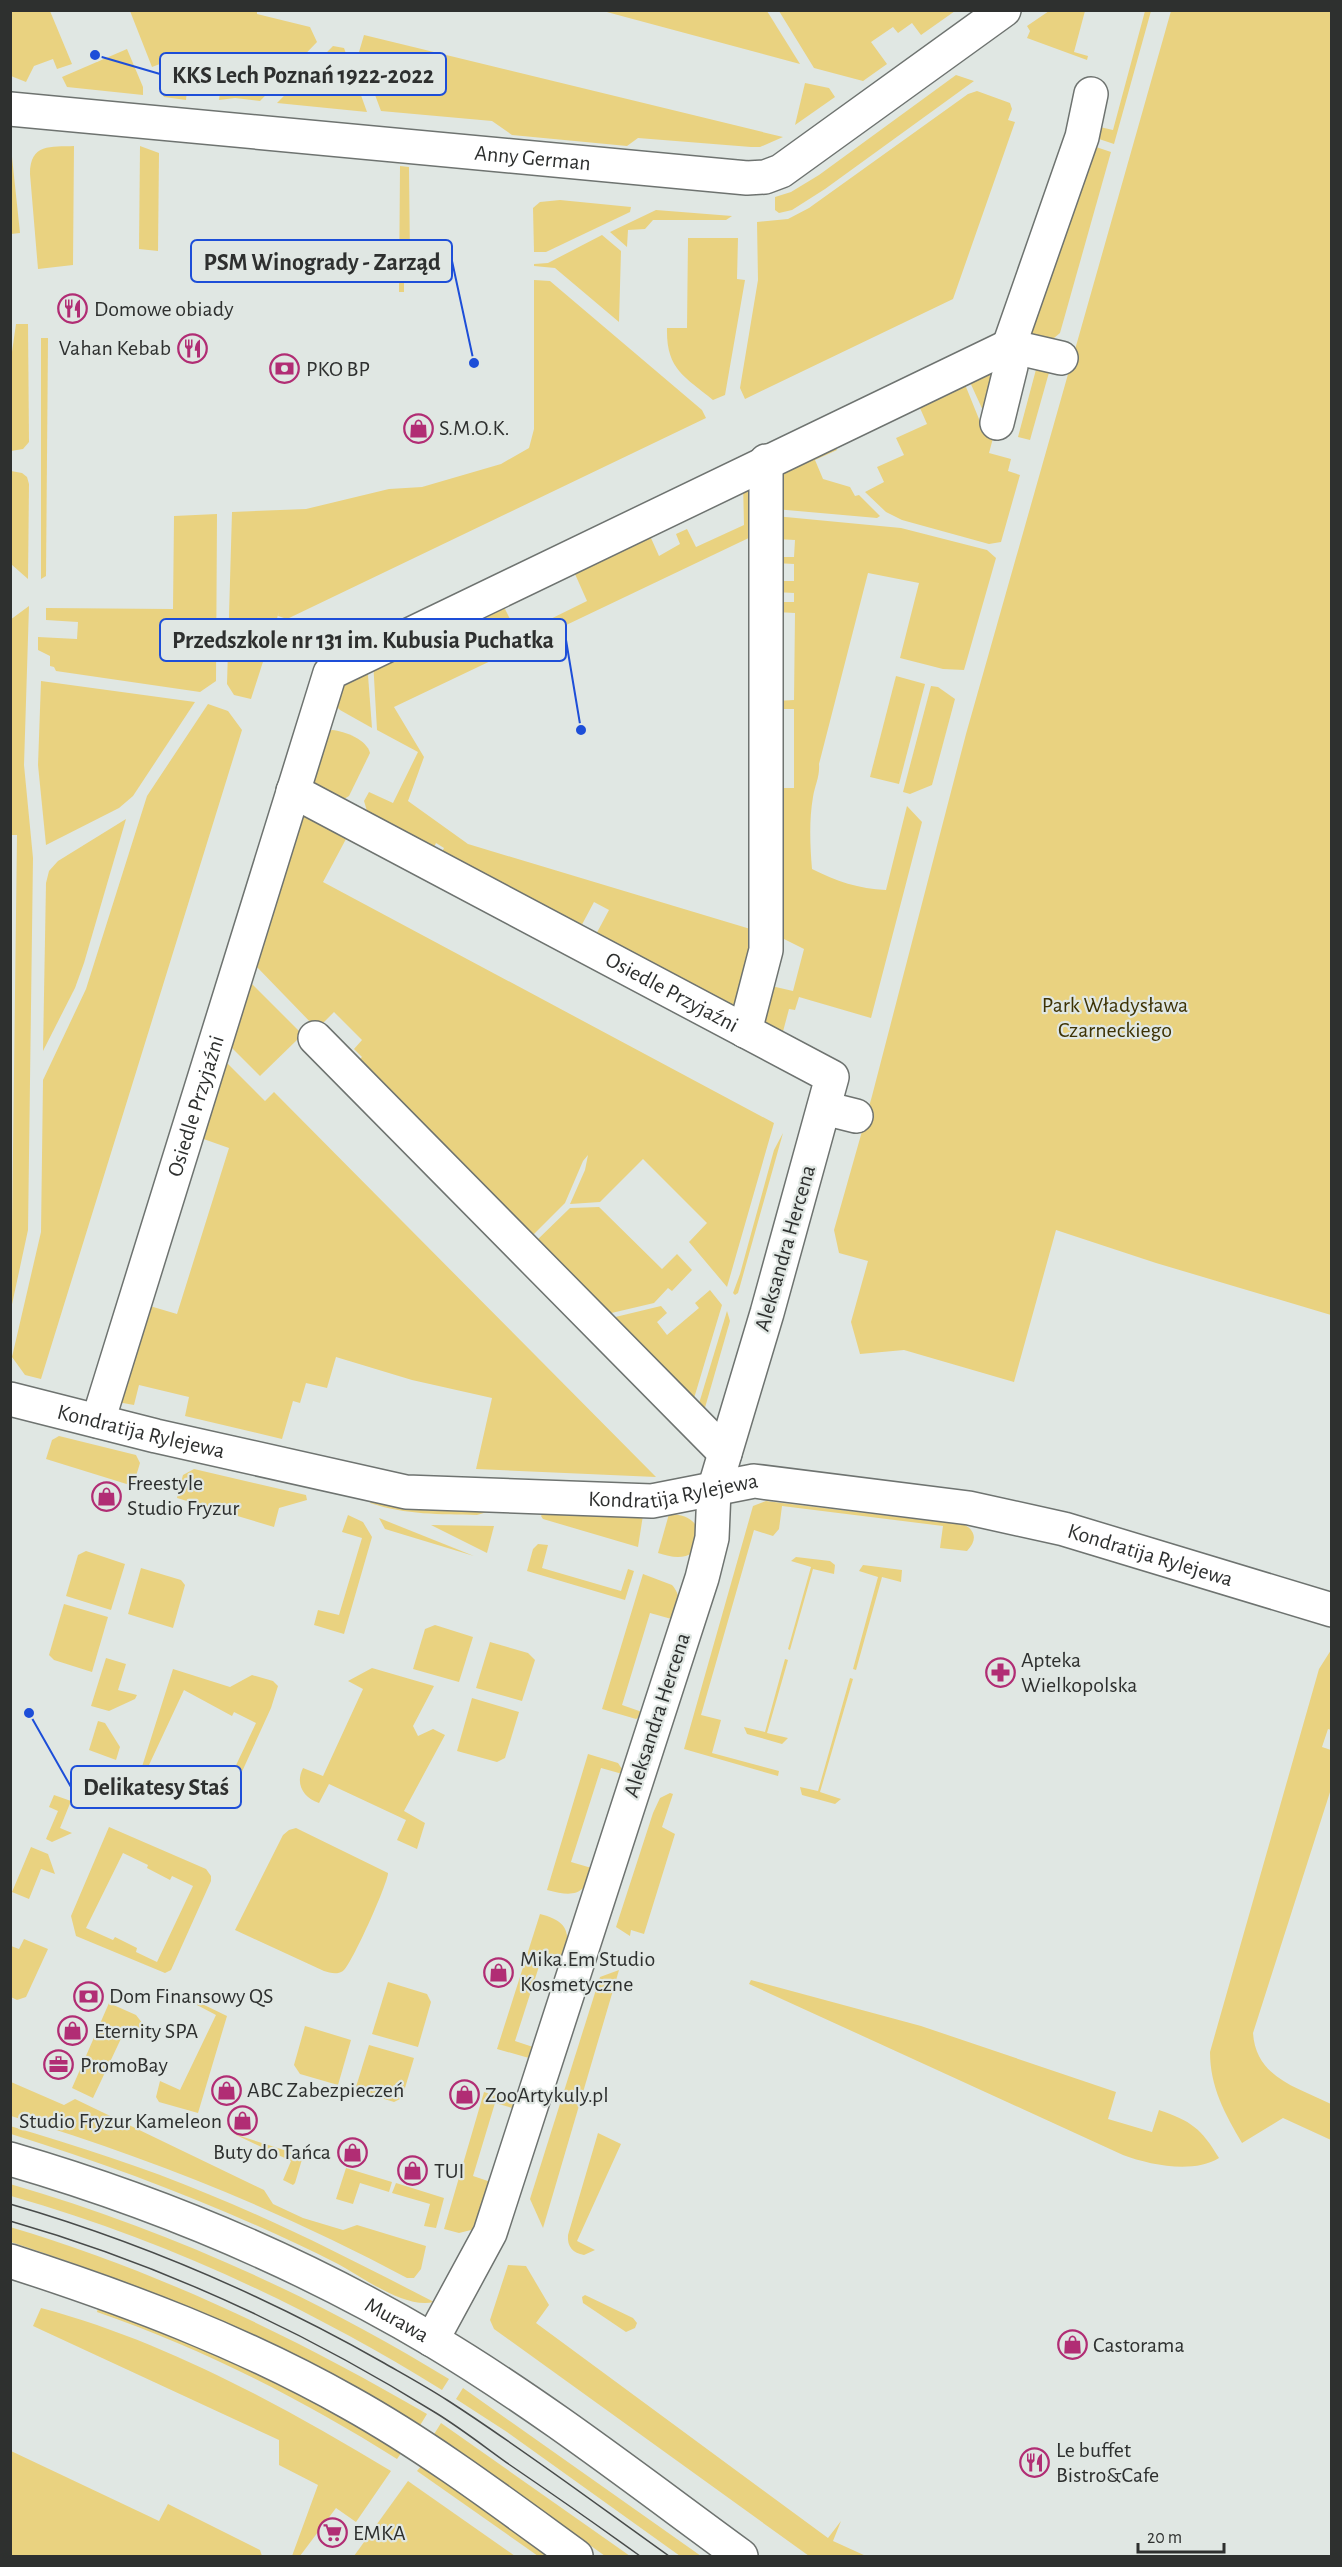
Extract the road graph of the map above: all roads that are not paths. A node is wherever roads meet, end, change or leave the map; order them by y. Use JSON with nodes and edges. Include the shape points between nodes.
{"nodes":[{"id":1,"x":1004,"y":10,"type":"edge"},
{"id":2,"x":1091,"y":94,"type":"dead end"},
{"id":3,"x":10,"y":109,"type":"edge"},
{"id":4,"x":1009,"y":346,"type":"junction"},
{"id":5,"x":1061,"y":358,"type":"dead end"},
{"id":6,"x":997,"y":423,"type":"dead end"},
{"id":7,"x":766,"y":461,"type":"junction"},
{"id":8,"x":293,"y":791,"type":"junction"},
{"id":9,"x":745,"y":1031,"type":"junction"},
{"id":10,"x":315,"y":1038,"type":"dead end"},
{"id":11,"x":824,"y":1108,"type":"junction"},
{"id":12,"x":856,"y":1116,"type":"dead end"},
{"id":13,"x":10,"y":1400,"type":"edge"},
{"id":14,"x":98,"y":1421,"type":"junction"},
{"id":15,"x":725,"y":1453,"type":"junction"},
{"id":16,"x":714,"y":1490,"type":"junction"},
{"id":17,"x":1332,"y":1610,"type":"edge"},
{"id":18,"x":10,"y":2159,"type":"edge"},
{"id":19,"x":10,"y":2261,"type":"edge"},
{"id":20,"x":432,"y":2340,"type":"junction"},
{"id":21,"x":576,"y":2556,"type":"edge"},
{"id":22,"x":741,"y":2556,"type":"edge"}],
"edges":[{"from":1,"to":3,"type":"street","name":"Anny German","via":[[781,171],[765,177]]},
{"from":2,"to":4,"type":"street","via":[[1082,137]]},
{"from":4,"to":5,"type":"street"},
{"from":4,"to":6,"type":"street","via":[[1011,366]]},
{"from":4,"to":7,"type":"street"},
{"from":7,"to":8,"type":"street","name":"Osiedle Przyjaźni","via":[[330,673]]},
{"from":7,"to":9,"type":"street","via":[[766,950]]},
{"from":8,"to":9,"type":"street","name":"Osiedle Przyjaźni"},
{"from":8,"to":14,"type":"street","name":"Osiedle Przyjaźni"},
{"from":9,"to":11,"type":"street","name":"Osiedle Przyjaźni","via":[[832,1077]]},
{"from":10,"to":15,"type":"street"},
{"from":11,"to":12,"type":"street"},
{"from":11,"to":15,"type":"street","name":"Aleksandra Hercena"},
{"from":13,"to":14,"type":"street","name":"Kondratija Rylejewa"},
{"from":14,"to":16,"type":"street","name":"Kondratija Rylejewa","via":[[406,1492],[652,1501]]},
{"from":15,"to":16,"type":"street","name":"Aleksandra Hercena"},
{"from":16,"to":17,"type":"street","name":"Kondratija Rylejewa","via":[[754,1481],[969,1508],[1064,1529]]},
{"from":16,"to":20,"type":"street","name":"Aleksandra Hercena","via":[[712,1538],[702,1578],[490,2233]]},
{"from":18,"to":20,"type":"street","name":"Murawa","via":[[141,2201],[220,2232],[321,2280]]},
{"from":19,"to":21,"type":"street","via":[[174,2317],[294,2372],[418,2445]]},
{"from":20,"to":22,"type":"street","name":"Murawa","via":[[523,2398]]}]}
